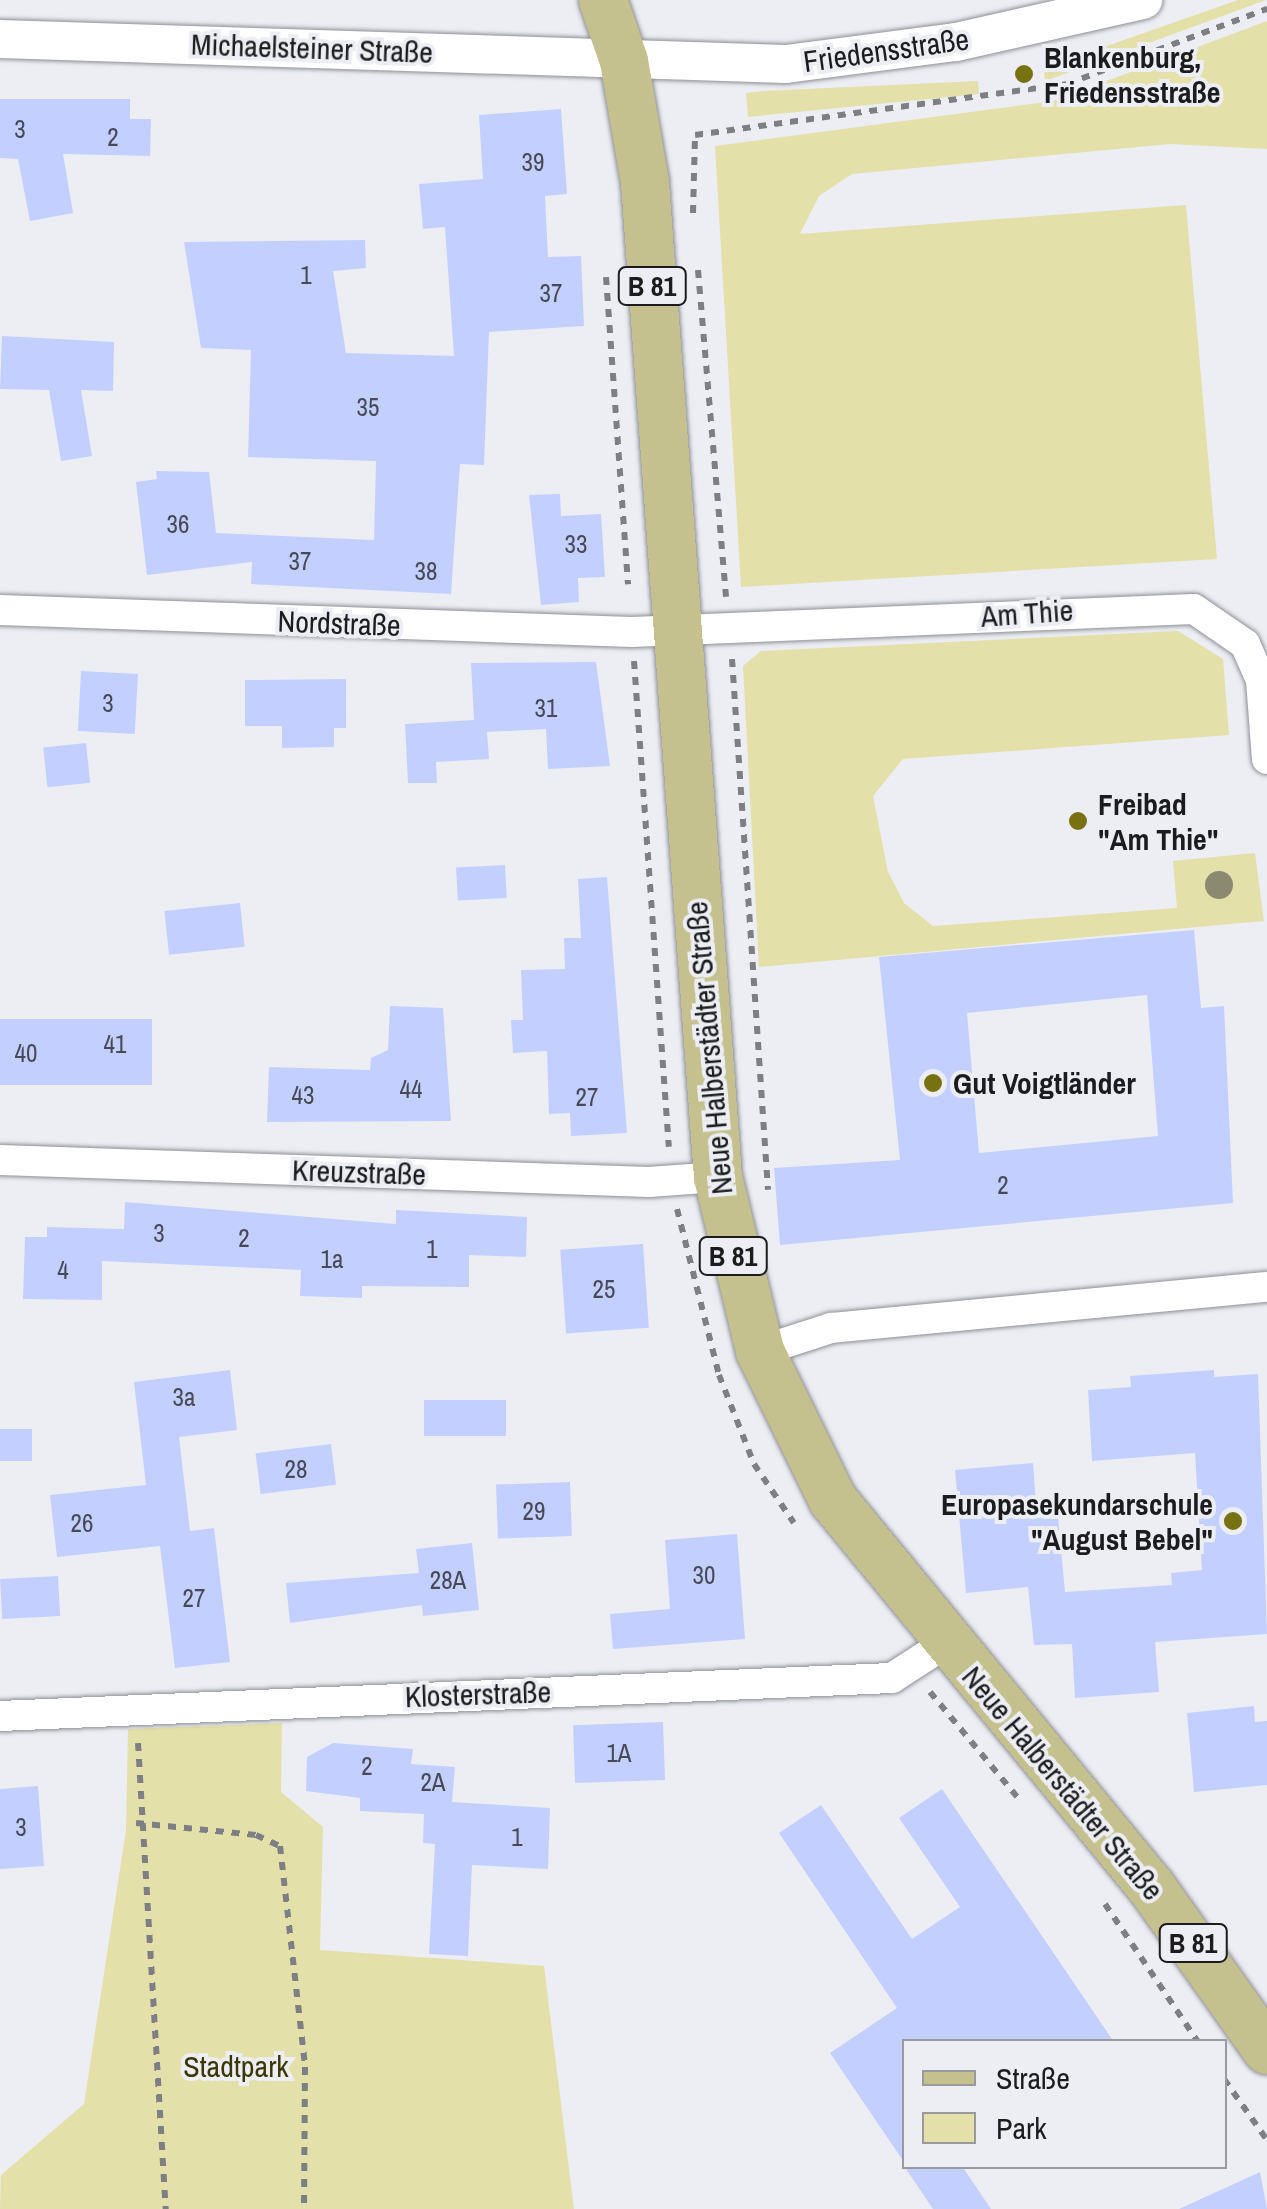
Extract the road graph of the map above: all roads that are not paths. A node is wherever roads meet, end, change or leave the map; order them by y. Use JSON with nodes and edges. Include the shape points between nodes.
{"nodes":[{"id":1,"x":603,"y":0,"type":"edge"},
{"id":2,"x":1143,"y":0,"type":"edge"},
{"id":3,"x":0,"y":40,"type":"edge"},
{"id":4,"x":624,"y":61,"type":"junction"},
{"id":5,"x":0,"y":610,"type":"edge"},
{"id":6,"x":655,"y":632,"type":"junction"},
{"id":7,"x":1267,"y":759,"type":"edge"},
{"id":8,"x":0,"y":1160,"type":"edge"},
{"id":9,"x":696,"y":1180,"type":"junction"},
{"id":10,"x":1267,"y":1287,"type":"edge"},
{"id":11,"x":760,"y":1351,"type":"junction"},
{"id":12,"x":928,"y":1656,"type":"junction"},
{"id":13,"x":0,"y":1716,"type":"edge"},
{"id":14,"x":1263,"y":2035,"type":"edge"}],
"edges":[{"from":1,"to":4,"type":"main road","name":"Neue Halberstädter Straße","number":"B 81"},
{"from":2,"to":4,"type":"street","name":"Friedensstraße","via":[[881,54]]},
{"from":3,"to":4,"type":"street","name":"Michaelsteiner Straße"},
{"from":4,"to":6,"type":"main road","name":"Neue Halberstädter Straße","number":"B 81","via":[[645,183]]},
{"from":5,"to":6,"type":"street","name":"Nordstraße"},
{"from":6,"to":7,"type":"street","name":"Am Thie","via":[[1194,608],[1245,644],[1261,680]]},
{"from":6,"to":9,"type":"main road","name":"Neue Halberstädter Straße","number":"B 81"},
{"from":8,"to":9,"type":"street","name":"Kreuzstraße"},
{"from":9,"to":11,"type":"main road","name":"Neue Halberstädter Straße","number":"B 81"},
{"from":10,"to":11,"type":"street","via":[[831,1328]]},
{"from":11,"to":12,"type":"main road","name":"Neue Halberstädter Straße","number":"B 81","via":[[808,1462]]},
{"from":12,"to":13,"type":"street","name":"Klosterstraße","via":[[892,1678]]},
{"from":12,"to":14,"type":"main road","name":"Neue Halberstädter Straße","number":"B 81","via":[[1152,1888]]}]}
